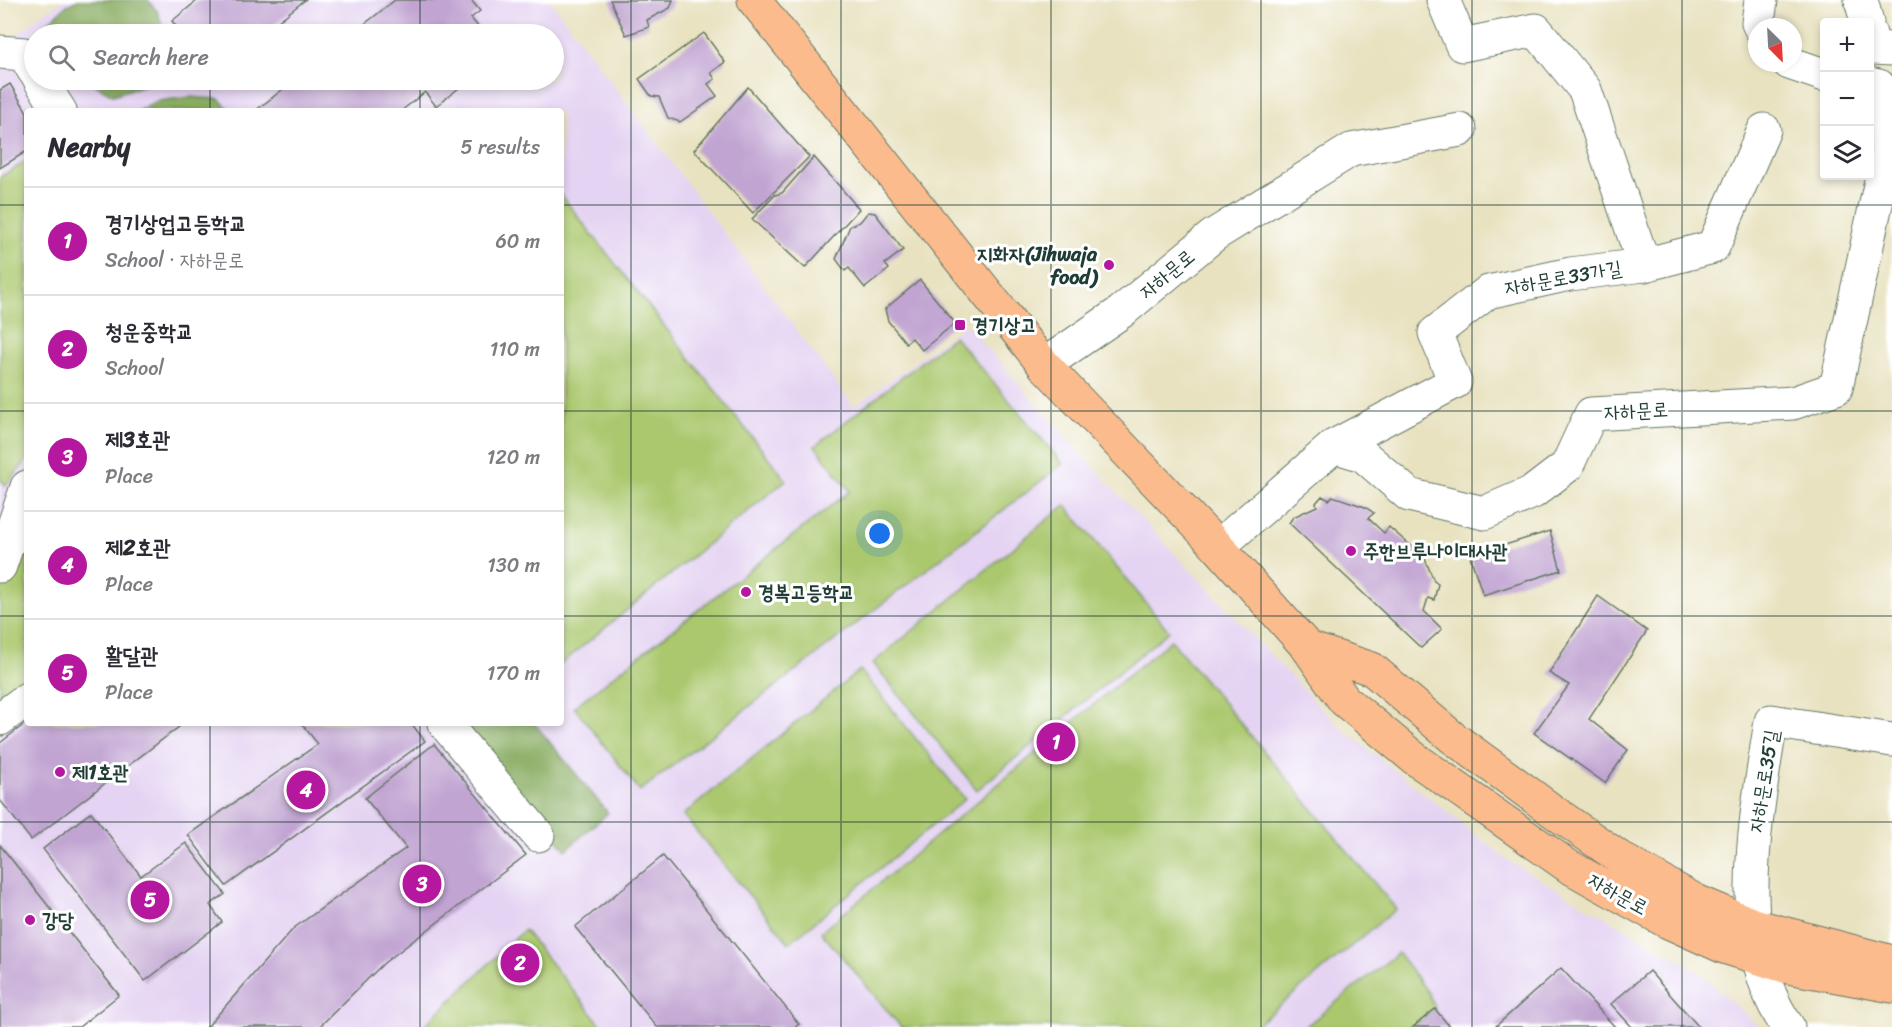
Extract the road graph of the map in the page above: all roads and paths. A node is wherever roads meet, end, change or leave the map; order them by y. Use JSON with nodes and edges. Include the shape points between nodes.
{"nodes":[{"id":1,"x":754,"y":0,"type":"edge"},
{"id":2,"x":1443,"y":0,"type":"edge"},
{"id":3,"x":1761,"y":0,"type":"edge"},
{"id":4,"x":1861,"y":0,"type":"edge"},
{"id":5,"x":1759,"y":18,"type":"edge"},
{"id":6,"x":1866,"y":18,"type":"edge"},
{"id":7,"x":0,"y":26,"type":"edge"},
{"id":8,"x":1874,"y":48,"type":"edge"},
{"id":9,"x":1892,"y":49,"type":"edge"},
{"id":10,"x":24,"y":62,"type":"edge"},
{"id":11,"x":1802,"y":67,"type":"edge"},
{"id":12,"x":1820,"y":74,"type":"edge"},
{"id":13,"x":1874,"y":85,"type":"edge"},
{"id":14,"x":44,"y":90,"type":"edge"},
{"id":15,"x":58,"y":108,"type":"edge"},
{"id":16,"x":1460,"y":130,"type":"dead end"},
{"id":17,"x":1764,"y":130,"type":"dead end"},
{"id":18,"x":1644,"y":265,"type":"junction"},
{"id":19,"x":1044,"y":365,"type":"junction"},
{"id":20,"x":1334,"y":446,"type":"junction"},
{"id":21,"x":24,"y":498,"type":"edge"},
{"id":22,"x":1218,"y":547,"type":"junction"},
{"id":23,"x":0,"y":566,"type":"edge"},
{"id":24,"x":1308,"y":648,"type":"junction"},
{"id":25,"x":24,"y":701,"type":"edge"},
{"id":26,"x":0,"y":719,"type":"edge"},
{"id":27,"x":446,"y":726,"type":"edge"},
{"id":28,"x":1892,"y":740,"type":"edge"},
{"id":29,"x":538,"y":836,"type":"dead end"},
{"id":30,"x":1753,"y":925,"type":"junction"},
{"id":31,"x":1758,"y":958,"type":"junction"},
{"id":32,"x":1892,"y":962,"type":"edge"},
{"id":33,"x":1892,"y":986,"type":"edge"},
{"id":34,"x":1788,"y":1027,"type":"edge"}],
"edges":[{"from":1,"to":19,"type":"main road","name":"자하문로"},
{"from":2,"to":18,"type":"street","name":"자하문로33가길","via":[[1462,45],[1536,30],[1585,90]]},
{"from":3,"to":5,"type":"street"},
{"from":4,"to":6,"type":"street"},
{"from":7,"to":10,"type":"street"},
{"from":8,"to":9,"type":"street"},
{"from":11,"to":12,"type":"street"},
{"from":13,"to":20,"type":"street","name":"자하문로","via":[[1879,86],[1886,103],[1887,153],[1836,388],[1793,403],[1591,414],[1567,466],[1533,492],[1484,513],[1409,495],[1364,455]]},
{"from":14,"to":15,"type":"street"},
{"from":16,"to":19,"type":"street","name":"자하문로","via":[[1351,150],[1214,235],[1121,312]]},
{"from":17,"to":18,"type":"street","name":"자하문로33가길","via":[[1713,247]]},
{"from":18,"to":20,"type":"street","name":"자하문로33가길","via":[[1570,274],[1488,292],[1435,333],[1455,382]]},
{"from":19,"to":22,"type":"main road","name":"자하문로"},
{"from":20,"to":22,"type":"street"},
{"from":21,"to":23,"type":"street"},
{"from":22,"to":24,"type":"main road","name":"자하문로"},
{"from":24,"to":30,"type":"main road","name":"자하문로","via":[[1372,669],[1477,756],[1623,860],[1696,901]]},
{"from":24,"to":31,"type":"main road","name":"자하문로","via":[[1344,700],[1414,758],[1568,866],[1666,921]]},
{"from":25,"to":26,"type":"street"},
{"from":27,"to":29,"type":"street"},
{"from":28,"to":30,"type":"street","name":"자하문로35길","via":[[1771,721],[1755,824]]},
{"from":30,"to":31,"type":"street"},
{"from":30,"to":32,"type":"main road","name":"자하문로"},
{"from":31,"to":33,"type":"main road","name":"자하문로"},
{"from":31,"to":34,"type":"street","via":[[1777,1012]]}]}
